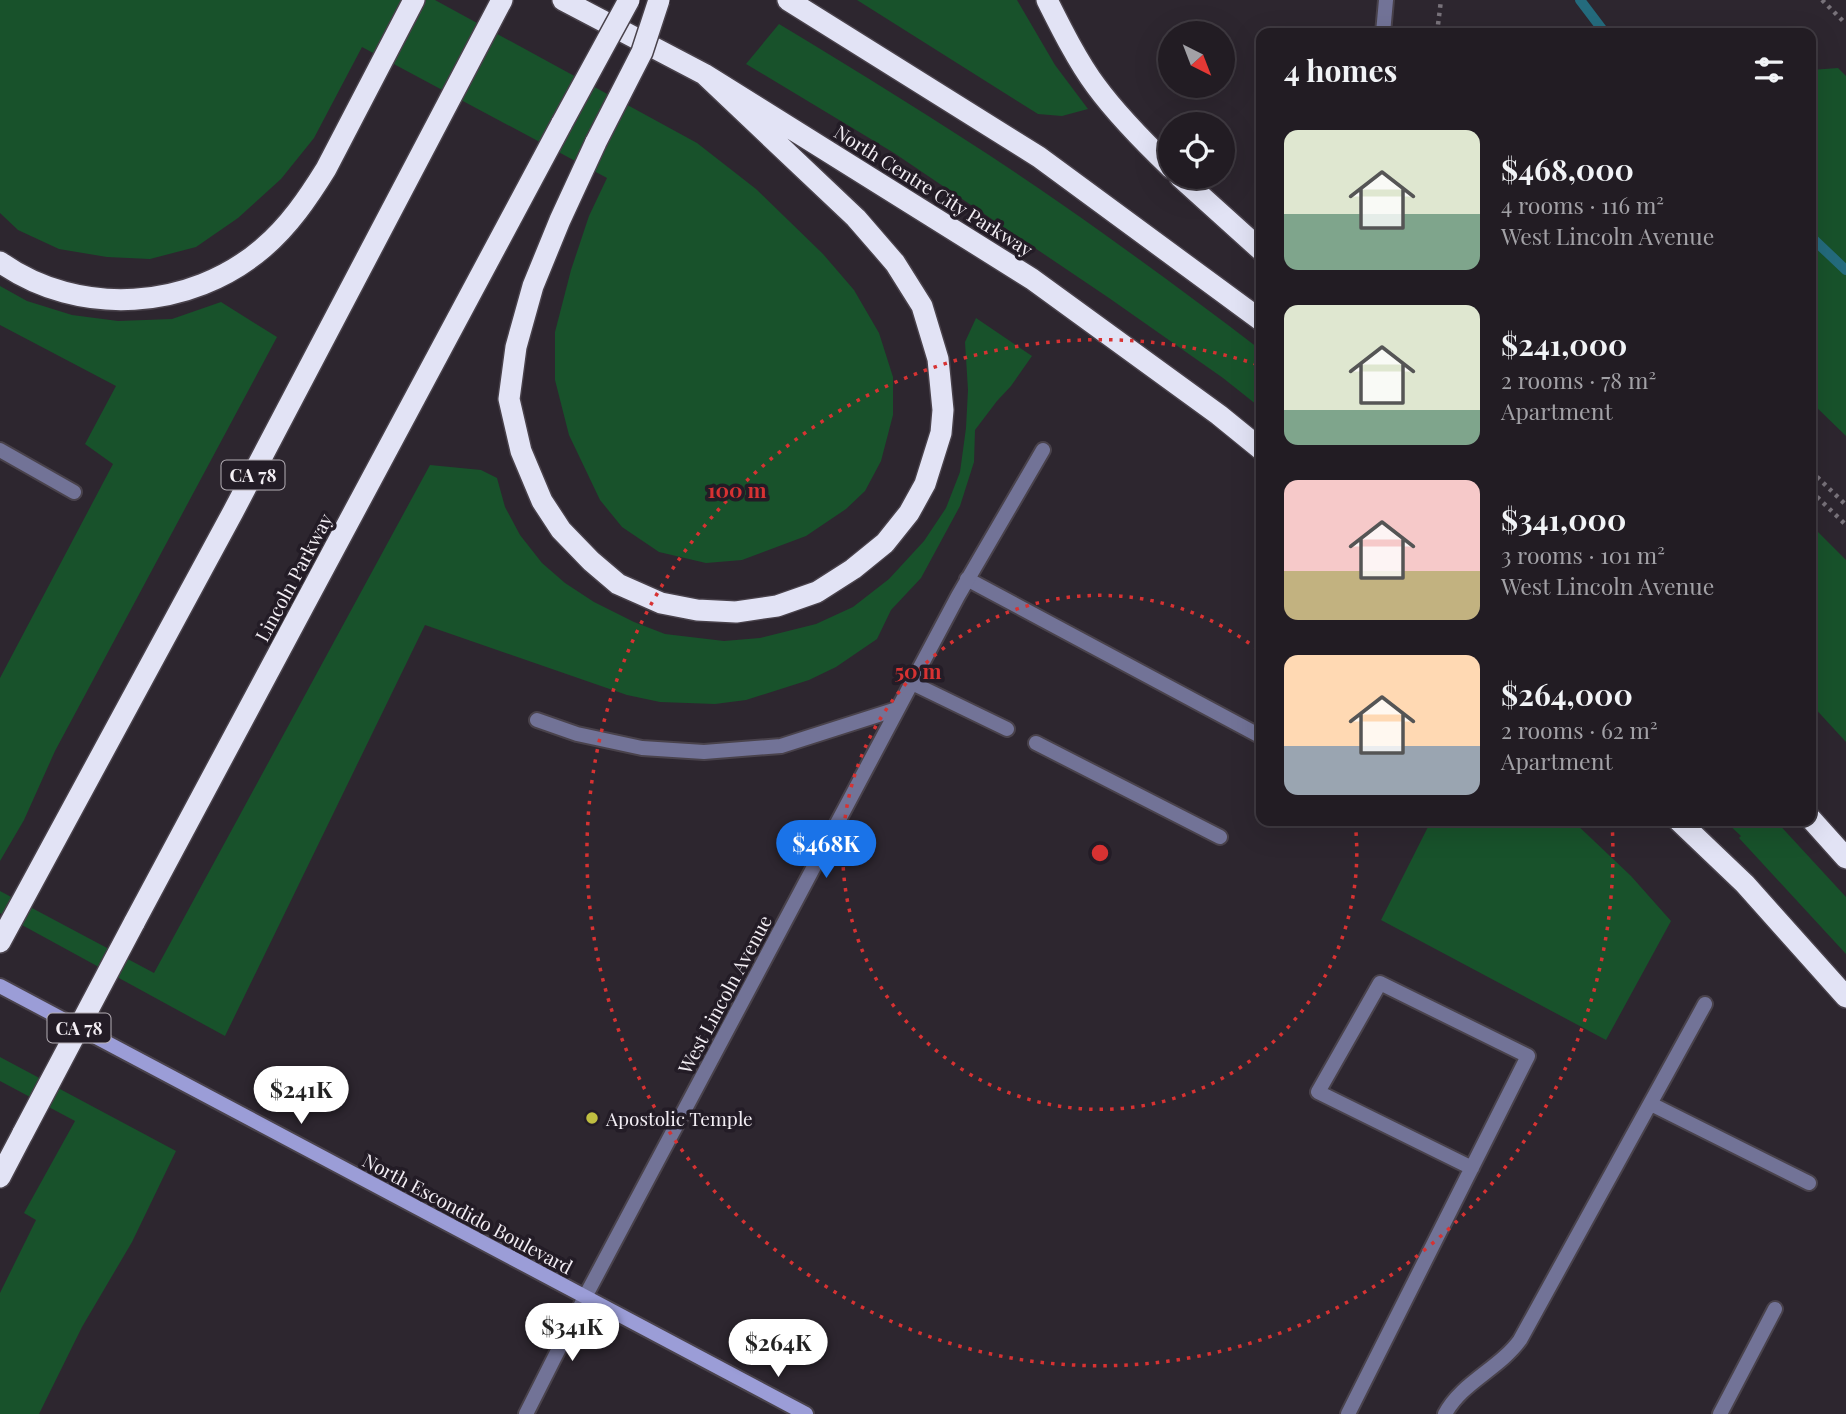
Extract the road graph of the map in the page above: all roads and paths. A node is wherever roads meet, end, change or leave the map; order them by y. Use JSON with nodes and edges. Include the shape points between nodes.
{"nodes":[{"id":1,"x":414,"y":0,"type":"edge"},
{"id":2,"x":502,"y":0,"type":"edge"},
{"id":3,"x":563,"y":0,"type":"edge"},
{"id":4,"x":629,"y":0,"type":"edge"},
{"id":5,"x":659,"y":0,"type":"edge"},
{"id":6,"x":788,"y":0,"type":"edge"},
{"id":7,"x":1047,"y":0,"type":"edge"},
{"id":8,"x":1386,"y":0,"type":"edge"},
{"id":9,"x":1441,"y":0,"type":"edge"},
{"id":10,"x":1822,"y":0,"type":"edge"},
{"id":11,"x":1846,"y":24,"type":"edge"},
{"id":12,"x":1383,"y":28,"type":"edge"},
{"id":13,"x":1438,"y":28,"type":"edge"},
{"id":14,"x":704,"y":74,"type":"junction"},
{"id":15,"x":1158,"y":155,"type":"edge"},
{"id":16,"x":1193,"y":189,"type":"edge"},
{"id":17,"x":1256,"y":246,"type":"edge"},
{"id":18,"x":0,"y":262,"type":"edge"},
{"id":19,"x":1256,"y":317,"type":"edge"},
{"id":20,"x":1256,"y":445,"type":"edge"},
{"id":21,"x":0,"y":450,"type":"edge"},
{"id":22,"x":1044,"y":450,"type":"dead end"},
{"id":23,"x":1816,"y":476,"type":"edge"},
{"id":24,"x":74,"y":492,"type":"dead end"},
{"id":25,"x":1816,"y":496,"type":"edge"},
{"id":26,"x":1846,"y":505,"type":"edge"},
{"id":27,"x":1846,"y":525,"type":"edge"},
{"id":28,"x":967,"y":579,"type":"junction"},
{"id":29,"x":912,"y":683,"type":"junction"},
{"id":30,"x":897,"y":709,"type":"junction"},
{"id":31,"x":537,"y":720,"type":"dead end"},
{"id":32,"x":1007,"y":729,"type":"dead end"},
{"id":33,"x":1256,"y":734,"type":"edge"},
{"id":34,"x":1036,"y":743,"type":"dead end"},
{"id":35,"x":1816,"y":825,"type":"edge"},
{"id":36,"x":1684,"y":826,"type":"edge"},
{"id":37,"x":1220,"y":837,"type":"dead end"},
{"id":38,"x":1846,"y":858,"type":"edge"},
{"id":39,"x":0,"y":942,"type":"edge"},
{"id":40,"x":0,"y":986,"type":"edge"},
{"id":41,"x":1846,"y":997,"type":"edge"},
{"id":42,"x":1705,"y":1004,"type":"dead end"},
{"id":43,"x":1651,"y":1104,"type":"junction"},
{"id":44,"x":1472,"y":1168,"type":"junction"},
{"id":45,"x":0,"y":1177,"type":"edge"},
{"id":46,"x":1809,"y":1183,"type":"dead end"},
{"id":47,"x":585,"y":1297,"type":"junction"},
{"id":48,"x":1775,"y":1309,"type":"dead end"},
{"id":49,"x":526,"y":1414,"type":"edge"},
{"id":50,"x":806,"y":1414,"type":"edge"},
{"id":51,"x":1348,"y":1414,"type":"edge"},
{"id":52,"x":1445,"y":1414,"type":"edge"},
{"id":53,"x":1720,"y":1414,"type":"edge"}],
"edges":[{"from":1,"to":18,"type":"highway","via":[[309,196],[282,231],[235,268],[186,291],[126,300],[61,291]]},
{"from":2,"to":39,"type":"highway","number":"CA 78","via":[[227,524]]},
{"from":3,"to":14,"type":"highway","name":"North Centre City Parkway"},
{"from":4,"to":45,"type":"highway","name":"Lincoln Parkway","number":"CA 78","bridge":true},
{"from":5,"to":14,"type":"highway","bridge":true,"via":[[642,52],[596,142],[533,286],[516,347],[509,400],[521,451],[542,501],[561,530],[591,561],[618,584],[661,603],[736,612],[777,606],[817,592],[884,543],[925,484],[943,410],[938,359],[922,306],[895,264],[856,218]]},
{"from":6,"to":19,"type":"highway","via":[[1040,157]]},
{"from":7,"to":15,"type":"highway","via":[[1095,86]]},
{"from":8,"to":12,"type":"street"},
{"from":9,"to":13,"type":"path"},
{"from":10,"to":11,"type":"path"},
{"from":14,"to":20,"type":"highway","name":"North Centre City Parkway","via":[[1032,279]]},
{"from":16,"to":17,"type":"highway"},
{"from":21,"to":24,"type":"street"},
{"from":22,"to":28,"type":"street","name":"West Lincoln Avenue"},
{"from":23,"to":26,"type":"path"},
{"from":25,"to":27,"type":"path"},
{"from":28,"to":29,"type":"street","name":"West Lincoln Avenue"},
{"from":28,"to":33,"type":"street"},
{"from":29,"to":30,"type":"street","name":"West Lincoln Avenue"},
{"from":29,"to":32,"type":"street"},
{"from":30,"to":31,"type":"street","via":[[780,746],[704,752],[642,748]]},
{"from":30,"to":47,"type":"street","name":"West Lincoln Avenue"},
{"from":34,"to":37,"type":"street"},
{"from":35,"to":38,"type":"highway"},
{"from":36,"to":41,"type":"highway","via":[[1745,884]]},
{"from":40,"to":47,"type":"street","name":"North Escondido Boulevard"},
{"from":42,"to":43,"type":"street"},
{"from":43,"to":46,"type":"street"},
{"from":43,"to":52,"type":"street","via":[[1520,1340],[1507,1357],[1455,1397]]},
{"from":44,"to":44,"type":"street","via":[[1528,1056],[1380,982],[1318,1092]]},
{"from":44,"to":51,"type":"street"},
{"from":47,"to":49,"type":"street","name":"West Lincoln Avenue"},
{"from":47,"to":50,"type":"street","name":"North Escondido Boulevard"},
{"from":48,"to":53,"type":"street"}]}
